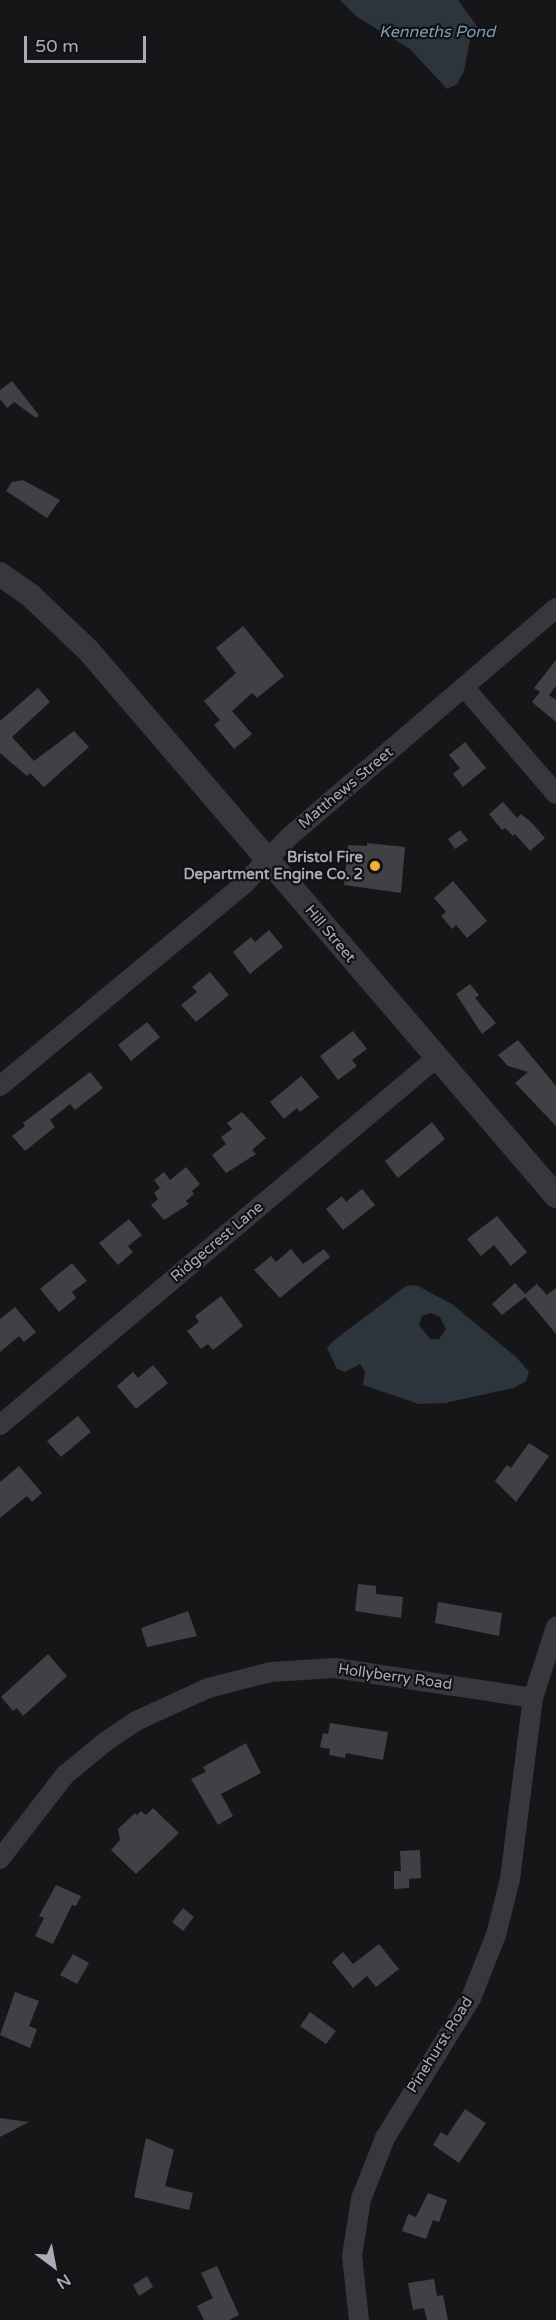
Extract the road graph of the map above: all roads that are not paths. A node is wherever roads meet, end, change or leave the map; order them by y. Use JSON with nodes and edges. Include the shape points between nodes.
{"nodes":[{"id":1,"x":0,"y":574,"type":"edge"},
{"id":2,"x":556,"y":608,"type":"edge"},
{"id":3,"x":464,"y":687,"type":"junction"},
{"id":4,"x":556,"y":794,"type":"edge"},
{"id":5,"x":267,"y":858,"type":"junction"},
{"id":6,"x":435,"y":1059,"type":"junction"},
{"id":7,"x":0,"y":1086,"type":"edge"},
{"id":8,"x":556,"y":1196,"type":"edge"},
{"id":9,"x":0,"y":1425,"type":"edge"},
{"id":10,"x":556,"y":1627,"type":"edge"},
{"id":11,"x":533,"y":1698,"type":"junction"},
{"id":12,"x":0,"y":1858,"type":"edge"},
{"id":13,"x":359,"y":2320,"type":"edge"}],
"edges":[{"from":1,"to":5,"type":"street","name":"Hill Street","via":[[31,596],[88,650]]},
{"from":2,"to":3,"type":"street","name":"Matthews Street"},
{"from":3,"to":4,"type":"street"},
{"from":3,"to":5,"type":"street","name":"Matthews Street"},
{"from":5,"to":6,"type":"street","name":"Hill Street"},
{"from":5,"to":7,"type":"street","name":"Matthews Street","via":[[244,884]]},
{"from":6,"to":8,"type":"street","name":"Hill Street"},
{"from":6,"to":9,"type":"street","name":"Ridgecrest Lane"},
{"from":10,"to":11,"type":"street","name":"Pinehurst Road"},
{"from":11,"to":12,"type":"street","name":"Hollyberry Road","via":[[335,1668],[271,1672],[208,1688],[136,1721],[105,1742],[65,1775]]},
{"from":11,"to":13,"type":"street","name":"Pinehurst Road","via":[[510,1879],[496,1935],[471,1998],[417,2080],[385,2138],[362,2199],[352,2256]]}]}
